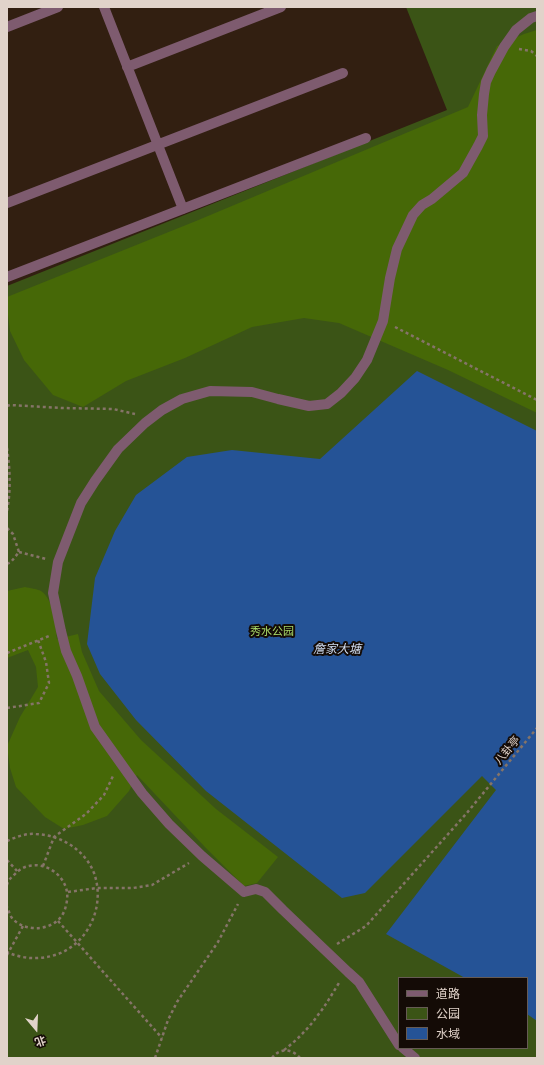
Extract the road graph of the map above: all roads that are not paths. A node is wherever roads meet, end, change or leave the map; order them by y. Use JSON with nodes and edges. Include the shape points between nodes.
{"nodes":[{"id":1,"x":58,"y":7,"type":"edge"},
{"id":2,"x":104,"y":7,"type":"edge"},
{"id":3,"x":281,"y":7,"type":"edge"},
{"id":4,"x":537,"y":16,"type":"edge"},
{"id":5,"x":7,"y":27,"type":"edge"},
{"id":6,"x":128,"y":67,"type":"junction"},
{"id":7,"x":343,"y":73,"type":"dead end"},
{"id":8,"x":366,"y":138,"type":"dead end"},
{"id":9,"x":158,"y":145,"type":"junction"},
{"id":10,"x":7,"y":203,"type":"edge"},
{"id":11,"x":183,"y":209,"type":"junction"},
{"id":12,"x":7,"y":277,"type":"edge"},
{"id":13,"x":398,"y":1043,"type":"edge"},
{"id":14,"x":404,"y":1049,"type":"edge"},
{"id":15,"x":415,"y":1058,"type":"edge"}],
"edges":[{"from":1,"to":5,"type":"lane"},
{"from":2,"to":6,"type":"lane"},
{"from":3,"to":6,"type":"lane"},
{"from":4,"to":13,"type":"lane","via":[[516,30],[491,71],[484,94],[483,136],[463,173],[413,215],[397,249],[383,321],[367,360],[355,378],[327,404],[309,406],[252,392],[210,391],[182,399],[162,410],[118,449],[81,503],[58,562],[53,593],[66,651],[94,727],[119,763],[169,824],[202,856],[244,892],[256,889],[265,892],[327,950],[358,982]]},
{"from":6,"to":9,"type":"lane"},
{"from":7,"to":9,"type":"lane"},
{"from":8,"to":11,"type":"lane"},
{"from":9,"to":10,"type":"lane"},
{"from":9,"to":11,"type":"lane"},
{"from":11,"to":12,"type":"lane"},
{"from":14,"to":15,"type":"lane"}]}
